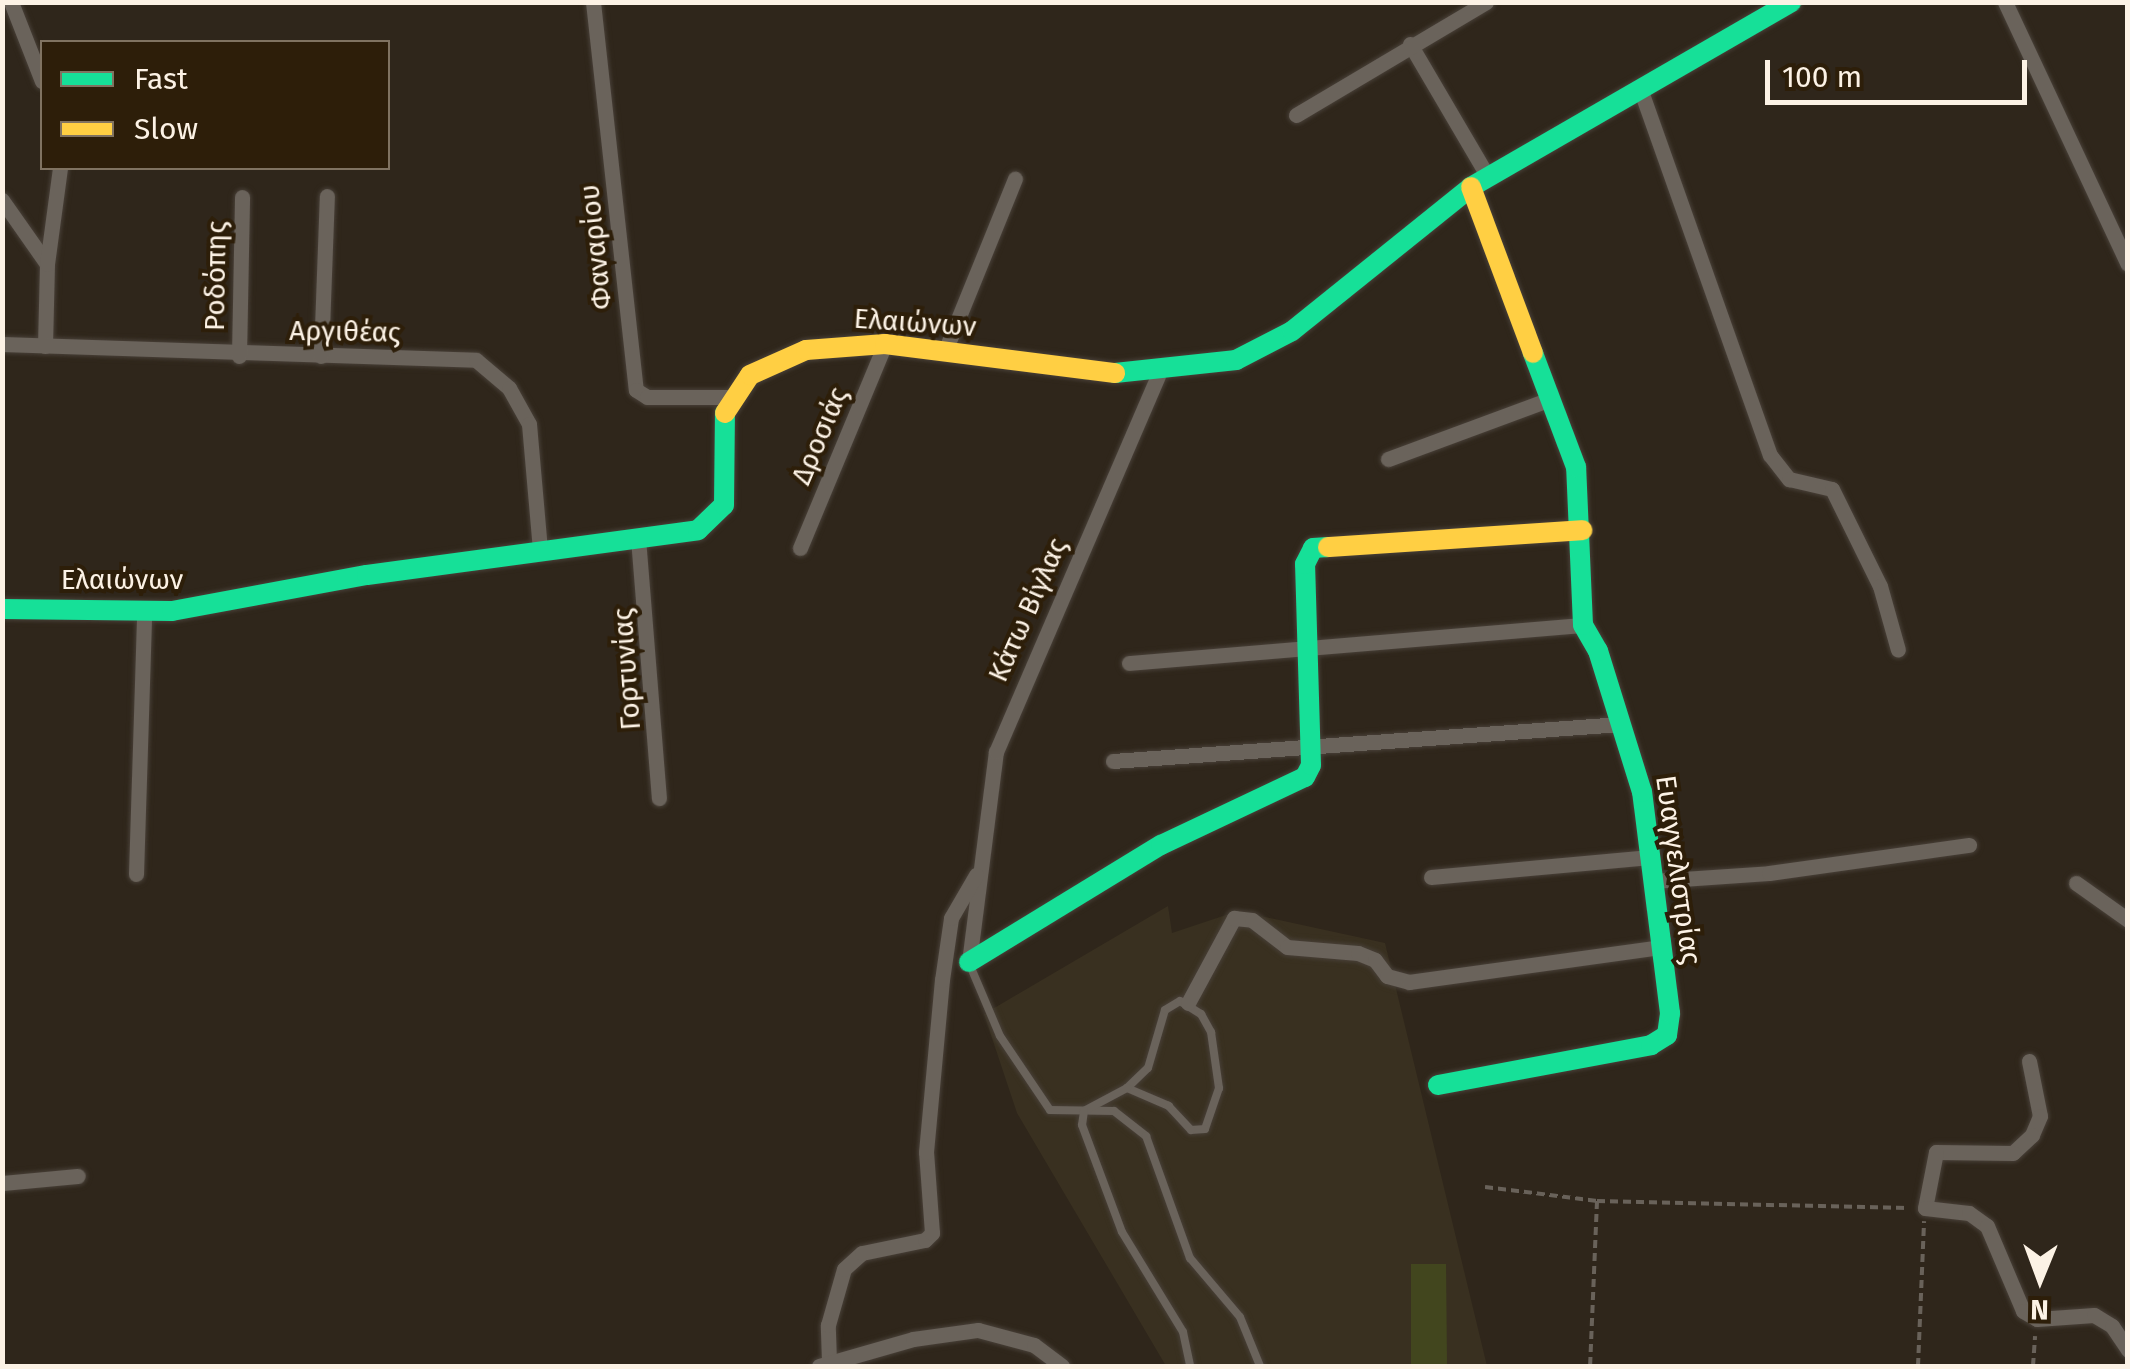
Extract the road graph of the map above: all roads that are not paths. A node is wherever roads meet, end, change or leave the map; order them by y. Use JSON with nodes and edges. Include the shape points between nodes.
{"nodes":[{"id":1,"x":11,"y":2,"type":"edge"},
{"id":2,"x":593,"y":2,"type":"edge"},
{"id":3,"x":1486,"y":2,"type":"edge"},
{"id":4,"x":1792,"y":2,"type":"edge"},
{"id":5,"x":2005,"y":2,"type":"edge"},
{"id":6,"x":1410,"y":44,"type":"junction"},
{"id":7,"x":40,"y":76,"type":"edge"},
{"id":8,"x":1641,"y":91,"type":"junction"},
{"id":9,"x":1296,"y":115,"type":"dead end"},
{"id":10,"x":60,"y":170,"type":"edge"},
{"id":11,"x":1015,"y":179,"type":"dead end"},
{"id":12,"x":1480,"y":182,"type":"junction"},
{"id":13,"x":328,"y":196,"type":"dead end"},
{"id":14,"x":242,"y":197,"type":"dead end"},
{"id":15,"x":2,"y":200,"type":"edge"},
{"id":16,"x":46,"y":264,"type":"junction"},
{"id":17,"x":2128,"y":264,"type":"edge"},
{"id":18,"x":2,"y":344,"type":"edge"},
{"id":19,"x":885,"y":344,"type":"junction"},
{"id":20,"x":45,"y":346,"type":"junction"},
{"id":21,"x":945,"y":351,"type":"junction"},
{"id":22,"x":239,"y":356,"type":"junction"},
{"id":23,"x":321,"y":356,"type":"junction"},
{"id":24,"x":1158,"y":376,"type":"junction"},
{"id":25,"x":729,"y":398,"type":"junction"},
{"id":26,"x":1550,"y":399,"type":"junction"},
{"id":27,"x":1388,"y":459,"type":"dead end"},
{"id":28,"x":1582,"y":530,"type":"junction"},
{"id":29,"x":638,"y":538,"type":"junction"},
{"id":30,"x":800,"y":548,"type":"dead end"},
{"id":31,"x":540,"y":549,"type":"junction"},
{"id":32,"x":2,"y":610,"type":"edge"},
{"id":33,"x":144,"y":613,"type":"junction"},
{"id":34,"x":1583,"y":625,"type":"junction"},
{"id":35,"x":1311,"y":648,"type":"junction"},
{"id":36,"x":1898,"y":650,"type":"dead end"},
{"id":37,"x":1130,"y":663,"type":"dead end"},
{"id":38,"x":1620,"y":724,"type":"junction"},
{"id":39,"x":1311,"y":745,"type":"junction"},
{"id":40,"x":1113,"y":761,"type":"dead end"},
{"id":41,"x":660,"y":798,"type":"dead end"},
{"id":42,"x":1969,"y":845,"type":"dead end"},
{"id":43,"x":1650,"y":857,"type":"junction"},
{"id":44,"x":136,"y":874,"type":"dead end"},
{"id":45,"x":976,"y":874,"type":"junction"},
{"id":46,"x":1431,"y":877,"type":"dead end"},
{"id":47,"x":1653,"y":881,"type":"junction"},
{"id":48,"x":2076,"y":883,"type":"dead end"},
{"id":49,"x":2128,"y":920,"type":"edge"},
{"id":50,"x":1662,"y":947,"type":"junction"},
{"id":51,"x":969,"y":962,"type":"junction"},
{"id":52,"x":1188,"y":1003,"type":"junction"},
{"id":53,"x":2029,"y":1061,"type":"dead end"},
{"id":54,"x":1438,"y":1086,"type":"dead end"},
{"id":55,"x":1127,"y":1088,"type":"junction"},
{"id":56,"x":1084,"y":1112,"type":"junction"},
{"id":57,"x":78,"y":1176,"type":"dead end"},
{"id":58,"x":2,"y":1183,"type":"edge"},
{"id":59,"x":2128,"y":1350,"type":"edge"},
{"id":60,"x":824,"y":1364,"type":"edge"},
{"id":61,"x":1062,"y":1366,"type":"edge"},
{"id":62,"x":1190,"y":1366,"type":"edge"},
{"id":63,"x":1260,"y":1366,"type":"edge"}],
"edges":[{"from":1,"to":7,"type":"street"},
{"from":2,"to":25,"type":"street","name":"Φαναρίου","via":[[637,392]]},
{"from":3,"to":6,"type":"street"},
{"from":4,"to":8,"type":"main road","name":"Ελαιώνων"},
{"from":5,"to":17,"type":"street"},
{"from":6,"to":9,"type":"street"},
{"from":6,"to":12,"type":"street"},
{"from":8,"to":12,"type":"main road","name":"Ελαιώνων"},
{"from":8,"to":36,"type":"street","via":[[1770,456],[1789,479],[1832,489],[1880,586]]},
{"from":10,"to":16,"type":"street"},
{"from":11,"to":21,"type":"street"},
{"from":12,"to":24,"type":"main road","name":"Ελαιώνων","via":[[1280,339],[1222,365]]},
{"from":12,"to":26,"type":"main road"},
{"from":13,"to":23,"type":"street"},
{"from":14,"to":22,"type":"street","name":"Ροδόπης"},
{"from":15,"to":16,"type":"street"},
{"from":16,"to":20,"type":"street"},
{"from":18,"to":20,"type":"street","name":"Αργιθέας"},
{"from":19,"to":21,"type":"main road","name":"Ελαιώνων"},
{"from":19,"to":25,"type":"main road","name":"Ελαιώνων","via":[[790,354],[750,375]]},
{"from":19,"to":30,"type":"street","name":"Δροσιάς"},
{"from":20,"to":22,"type":"street","name":"Αργιθέας"},
{"from":21,"to":24,"type":"main road","name":"Ελαιώνων"},
{"from":22,"to":23,"type":"street","name":"Αργιθέας"},
{"from":23,"to":31,"type":"street","name":"Αργιθέας","via":[[468,359],[490,369],[520,404],[531,432]]},
{"from":24,"to":45,"type":"street","name":"Κάτω Βίγλας","via":[[1005,724]]},
{"from":25,"to":29,"type":"main road","name":"Ελαιώνων","via":[[721,429],[722,512],[698,530]]},
{"from":26,"to":27,"type":"street"},
{"from":26,"to":28,"type":"main road","via":[[1576,467]]},
{"from":28,"to":34,"type":"main road","name":"Ευαγγελιστρίας"},
{"from":28,"to":35,"type":"main road","via":[[1312,548],[1305,564]]},
{"from":29,"to":31,"type":"main road","name":"Ελαιώνων"},
{"from":29,"to":41,"type":"street","name":"Γορτυνίας"},
{"from":31,"to":33,"type":"main road","name":"Ελαιώνων"},
{"from":32,"to":33,"type":"main road","name":"Ελαιώνων","via":[[123,606]]},
{"from":33,"to":44,"type":"street"},
{"from":34,"to":35,"type":"street"},
{"from":34,"to":38,"type":"main road","name":"Ευαγγελιστρίας"},
{"from":35,"to":37,"type":"street"},
{"from":35,"to":39,"type":"main road"},
{"from":38,"to":39,"type":"street"},
{"from":38,"to":43,"type":"main road","name":"Ευαγγελιστρίας","via":[[1642,792]]},
{"from":39,"to":40,"type":"street"},
{"from":39,"to":51,"type":"main road","via":[[1310,765],[1294,785],[1161,845]]},
{"from":42,"to":47,"type":"street","via":[[1769,873]]},
{"from":43,"to":46,"type":"street"},
{"from":43,"to":47,"type":"main road","name":"Ευαγγελιστρίας"},
{"from":45,"to":51,"type":"street"},
{"from":45,"to":60,"type":"street","via":[[951,918],[940,996],[926,1152],[932,1233],[862,1254],[844,1269]]},
{"from":47,"to":50,"type":"main road","name":"Ευαγγελιστρίας"},
{"from":48,"to":49,"type":"street"},
{"from":50,"to":52,"type":"street","via":[[1409,982],[1387,976],[1375,960],[1358,953],[1287,947],[1252,920],[1234,918]]},
{"from":50,"to":54,"type":"main road","name":"Ευαγγελιστρίας","via":[[1670,1014],[1667,1034],[1651,1045]]},
{"from":51,"to":56,"type":"lane","via":[[1000,1036],[1050,1110]]},
{"from":52,"to":55,"type":"lane","via":[[1165,1010],[1148,1068]]},
{"from":52,"to":55,"type":"lane","via":[[1211,1032],[1219,1088],[1205,1129],[1191,1130],[1169,1106]]},
{"from":53,"to":59,"type":"street","via":[[2040,1116],[2032,1135],[2013,1152],[1936,1152],[1925,1208],[1969,1213],[1987,1226],[2014,1300],[2037,1319],[2094,1315],[2112,1326]]},
{"from":55,"to":56,"type":"lane"},
{"from":56,"to":62,"type":"lane","via":[[1082,1125],[1122,1232],[1183,1332]]},
{"from":56,"to":63,"type":"lane","via":[[1114,1111],[1146,1136],[1190,1258],[1240,1318]]},
{"from":57,"to":58,"type":"street"},
{"from":60,"to":61,"type":"street","via":[[978,1330],[1034,1345]]}]}
